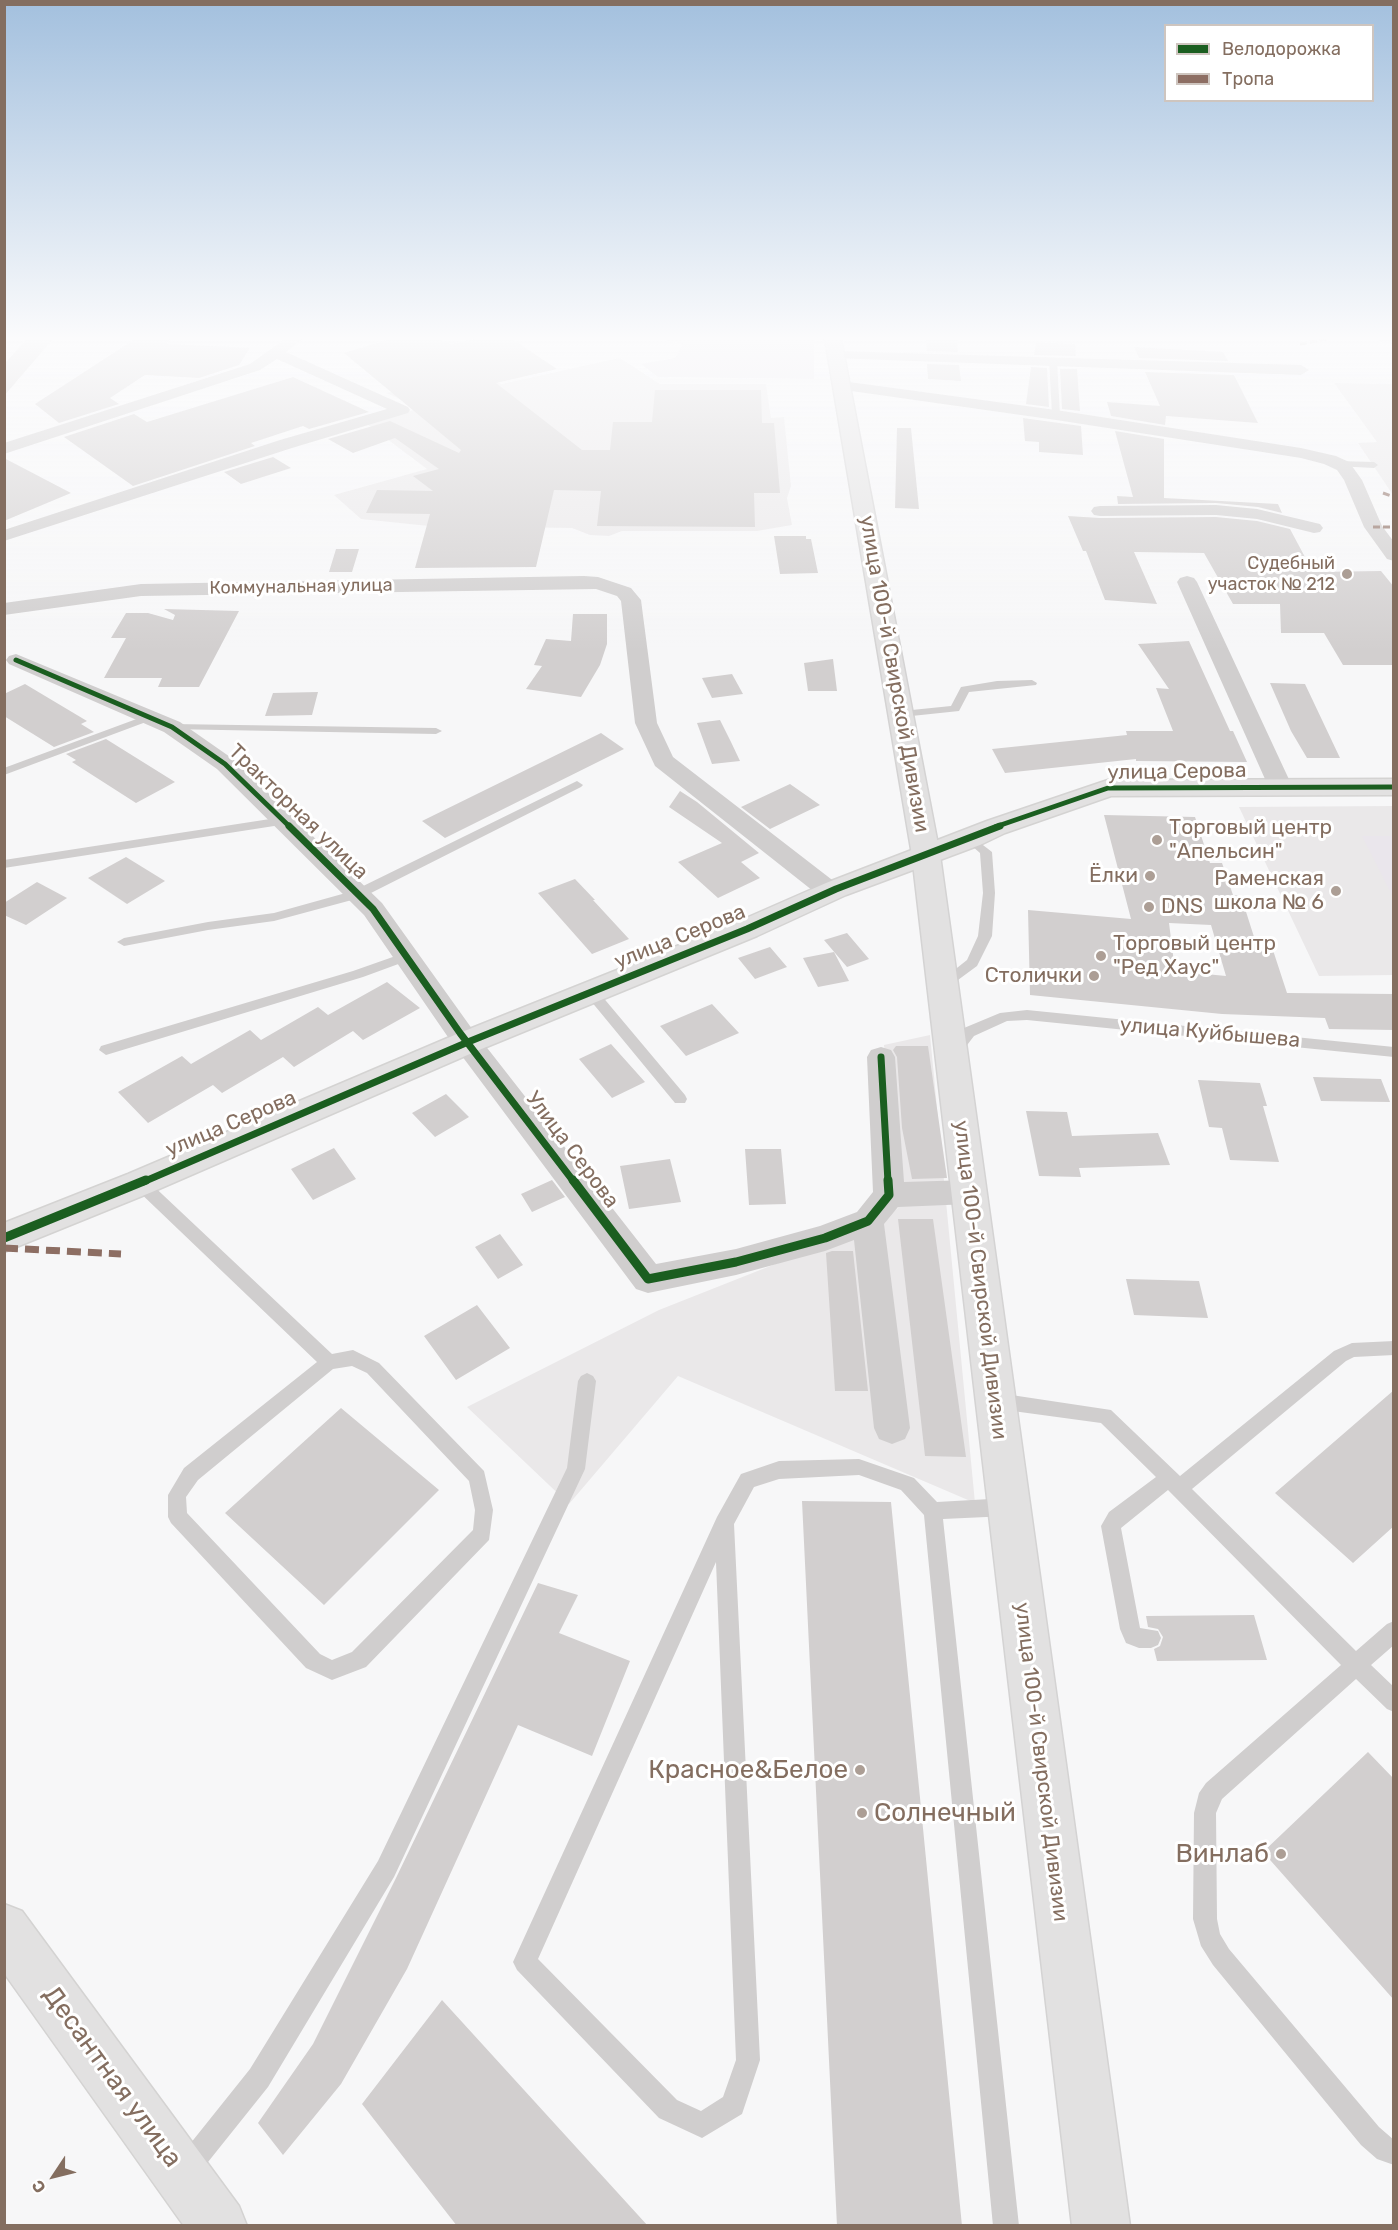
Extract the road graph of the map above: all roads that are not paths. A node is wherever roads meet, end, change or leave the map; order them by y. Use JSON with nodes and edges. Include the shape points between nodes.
{"nodes":[{"id":1,"x":22,"y":443,"type":"edge"},
{"id":2,"x":294,"y":443,"type":"edge"},
{"id":3,"x":852,"y":443,"type":"edge"},
{"id":4,"x":1237,"y":443,"type":"edge"},
{"id":5,"x":4,"y":449,"type":"edge"},
{"id":6,"x":1338,"y":464,"type":"junction"},
{"id":7,"x":1374,"y":465,"type":"dead end"},
{"id":8,"x":1100,"y":511,"type":"dead end"},
{"id":9,"x":1373,"y":527,"type":"junction"},
{"id":10,"x":1394,"y":527,"type":"edge"},
{"id":11,"x":1314,"y":528,"type":"dead end"},
{"id":12,"x":4,"y":536,"type":"edge"},
{"id":13,"x":1394,"y":555,"type":"edge"},
{"id":14,"x":1187,"y":582,"type":"dead end"},
{"id":15,"x":4,"y":609,"type":"edge"},
{"id":16,"x":16,"y":660,"type":"dead end"},
{"id":17,"x":1032,"y":683,"type":"dead end"},
{"id":18,"x":902,"y":714,"type":"junction"},
{"id":19,"x":150,"y":717,"type":"junction"},
{"id":20,"x":172,"y":727,"type":"junction"},
{"id":21,"x":436,"y":731,"type":"dead end"},
{"id":22,"x":4,"y":772,"type":"edge"},
{"id":23,"x":578,"y":785,"type":"dead end"},
{"id":24,"x":1394,"y":787,"type":"edge"},
{"id":25,"x":1281,"y":788,"type":"junction"},
{"id":26,"x":283,"y":821,"type":"junction"},
{"id":27,"x":970,"y":839,"type":"junction"},
{"id":28,"x":926,"y":855,"type":"junction"},
{"id":29,"x":4,"y":864,"type":"edge"},
{"id":30,"x":831,"y":892,"type":"junction"},
{"id":31,"x":358,"y":894,"type":"junction"},
{"id":32,"x":124,"y":942,"type":"dead end"},
{"id":33,"x":406,"y":956,"type":"junction"},
{"id":34,"x":943,"y":986,"type":"junction"},
{"id":35,"x":591,"y":992,"type":"junction"},
{"id":36,"x":468,"y":1042,"type":"junction"},
{"id":37,"x":106,"y":1050,"type":"dead end"},
{"id":38,"x":1394,"y":1052,"type":"edge"},
{"id":39,"x":952,"y":1055,"type":"junction"},
{"id":40,"x":881,"y":1058,"type":"dead end"},
{"id":41,"x":680,"y":1099,"type":"dead end"},
{"id":42,"x":140,"y":1183,"type":"junction"},
{"id":43,"x":970,"y":1192,"type":"junction"},
{"id":44,"x":889,"y":1195,"type":"junction"},
{"id":45,"x":868,"y":1221,"type":"junction"},
{"id":46,"x":4,"y":1238,"type":"edge"},
{"id":47,"x":1394,"y":1348,"type":"edge"},
{"id":48,"x":329,"y":1362,"type":"junction"},
{"id":49,"x":587,"y":1381,"type":"dead end"},
{"id":50,"x":995,"y":1401,"type":"junction"},
{"id":51,"x":892,"y":1428,"type":"dead end"},
{"id":52,"x":1174,"y":1483,"type":"junction"},
{"id":53,"x":1008,"y":1507,"type":"junction"},
{"id":54,"x":933,"y":1511,"type":"junction"},
{"id":55,"x":724,"y":1523,"type":"junction"},
{"id":56,"x":1394,"y":1631,"type":"edge"},
{"id":57,"x":1151,"y":1638,"type":"dead end"},
{"id":58,"x":1356,"y":1665,"type":"junction"},
{"id":59,"x":1394,"y":1702,"type":"edge"},
{"id":60,"x":4,"y":1929,"type":"edge"},
{"id":61,"x":1394,"y":2153,"type":"edge"},
{"id":62,"x":182,"y":2175,"type":"junction"},
{"id":63,"x":219,"y":2226,"type":"edge"},
{"id":64,"x":1006,"y":2226,"type":"edge"},
{"id":65,"x":1101,"y":2226,"type":"edge"}],
"edges":[{"from":1,"to":5,"type":"street"},
{"from":2,"to":12,"type":"street"},
{"from":3,"to":18,"type":"main road","name":"улица 100-й Свирской Дивизии"},
{"from":4,"to":6,"type":"street","via":[[1301,453]]},
{"from":6,"to":7,"type":"lane"},
{"from":6,"to":9,"type":"street","via":[[1353,480]]},
{"from":8,"to":11,"type":"street","via":[[1216,510],[1257,514]]},
{"from":9,"to":10,"type":"street"},
{"from":9,"to":13,"type":"street"},
{"from":14,"to":25,"type":"street"},
{"from":15,"to":30,"type":"street","name":"Коммунальная улица","via":[[141,590],[598,583],[624,592],[631,600],[646,723],[663,761]]},
{"from":16,"to":19,"type":"street","name":"Тракторная улица"},
{"from":17,"to":18,"type":"lane","via":[[965,688],[956,709]]},
{"from":18,"to":28,"type":"main road","name":"улица 100-й Свирской Дивизии"},
{"from":19,"to":20,"type":"street","name":"Тракторная улица"},
{"from":19,"to":22,"type":"lane"},
{"from":20,"to":21,"type":"lane"},
{"from":20,"to":26,"type":"street","name":"Тракторная улица","via":[[225,764]]},
{"from":23,"to":31,"type":"lane"},
{"from":24,"to":25,"type":"main road","name":"улица Серова"},
{"from":25,"to":27,"type":"main road","name":"улица Серова","via":[[1108,788]]},
{"from":26,"to":29,"type":"lane"},
{"from":26,"to":31,"type":"street","name":"Тракторная улица"},
{"from":27,"to":28,"type":"main road","name":"улица Серова"},
{"from":27,"to":34,"type":"lane","via":[[986,852],[989,893],[985,936],[972,963]]},
{"from":28,"to":30,"type":"main road","name":"улица Серова"},
{"from":28,"to":34,"type":"main road","name":"улица 100-й Свирской Дивизии"},
{"from":30,"to":35,"type":"main road","name":"улица Серова"},
{"from":31,"to":32,"type":"lane","via":[[274,917]]},
{"from":31,"to":33,"type":"street","name":"Тракторная улица"},
{"from":33,"to":36,"type":"street","name":"Тракторная улица"},
{"from":33,"to":37,"type":"lane"},
{"from":34,"to":39,"type":"main road","name":"улица 100-й Свирской Дивизии"},
{"from":35,"to":36,"type":"main road","name":"улица Серова"},
{"from":35,"to":41,"type":"lane"},
{"from":36,"to":42,"type":"main road","name":"улица Серова"},
{"from":36,"to":45,"type":"street","name":"Улица Серова","via":[[648,1279],[736,1262],[825,1238]]},
{"from":38,"to":39,"type":"lane","name":"улица Куйбышева","via":[[1027,1015],[1005,1016],[969,1032]]},
{"from":39,"to":43,"type":"main road","name":"улица 100-й Свирской Дивизии"},
{"from":40,"to":44,"type":"street"},
{"from":42,"to":46,"type":"main road","name":"улица Серова"},
{"from":42,"to":48,"type":"lane"},
{"from":43,"to":44,"type":"street"},
{"from":43,"to":50,"type":"main road","name":"улица 100-й Свирской Дивизии"},
{"from":44,"to":45,"type":"street"},
{"from":45,"to":51,"type":"street"},
{"from":47,"to":52,"type":"lane","via":[[1352,1350],[1340,1356]]},
{"from":48,"to":48,"type":"lane","via":[[191,1474],[177,1495],[178,1517],[313,1660],[332,1670],[359,1659],[482,1534],[484,1510],[477,1477],[373,1368],[353,1358]]},
{"from":49,"to":62,"type":"lane","via":[[576,1469],[386,1869],[259,2078]]},
{"from":50,"to":52,"type":"lane","via":[[1105,1416]]},
{"from":50,"to":53,"type":"main road","name":"улица 100-й Свирской Дивизии"},
{"from":52,"to":57,"type":"lane","via":[[1116,1518],[1111,1526],[1130,1629],[1133,1636]]},
{"from":52,"to":58,"type":"lane"},
{"from":53,"to":54,"type":"lane"},
{"from":53,"to":65,"type":"main road","name":"улица 100-й Свирской Дивизии"},
{"from":54,"to":55,"type":"lane","via":[[907,1484],[858,1467],[779,1470],[748,1480]]},
{"from":54,"to":64,"type":"lane"},
{"from":55,"to":55,"type":"lane","via":[[525,1962],[668,2109],[702,2125],[733,2105],[748,2060]]},
{"from":56,"to":58,"type":"lane"},
{"from":58,"to":59,"type":"lane"},
{"from":58,"to":61,"type":"lane","via":[[1207,1801],[1205,1919],[1209,1938],[1221,1957],[1370,2136]]},
{"from":60,"to":62,"type":"main road","name":"Десантная улица"},
{"from":62,"to":63,"type":"main road","name":"Десантная улица"}]}
